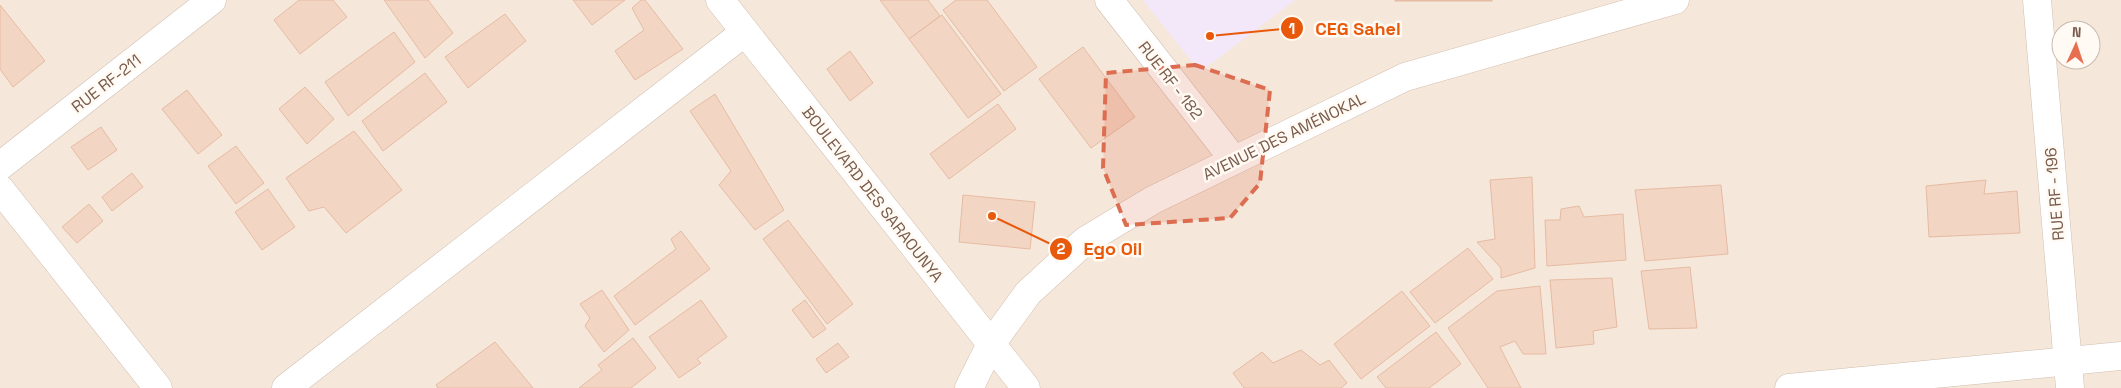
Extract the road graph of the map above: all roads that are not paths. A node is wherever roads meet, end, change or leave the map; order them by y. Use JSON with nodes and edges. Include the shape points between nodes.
{"nodes":[{"id":1,"x":212,"y":0,"type":"edge"},
{"id":2,"x":720,"y":0,"type":"edge"},
{"id":3,"x":1108,"y":0,"type":"edge"},
{"id":4,"x":1675,"y":0,"type":"edge"},
{"id":5,"x":2036,"y":0,"type":"edge"},
{"id":6,"x":746,"y":32,"type":"junction"},
{"id":7,"x":1234,"y":160,"type":"junction"},
{"id":8,"x":0,"y":166,"type":"edge"},
{"id":9,"x":0,"y":189,"type":"edge"},
{"id":10,"x":992,"y":344,"type":"junction"},
{"id":11,"x":2121,"y":356,"type":"edge"},
{"id":12,"x":2068,"y":360,"type":"junction"},
{"id":13,"x":158,"y":388,"type":"edge"},
{"id":14,"x":286,"y":388,"type":"edge"},
{"id":15,"x":969,"y":388,"type":"edge"},
{"id":16,"x":1026,"y":388,"type":"edge"},
{"id":17,"x":1789,"y":388,"type":"edge"},
{"id":18,"x":2070,"y":388,"type":"edge"}],
"edges":[{"from":1,"to":8,"type":"street","name":"RUE RF-211"},
{"from":2,"to":6,"type":"street","name":"BOULEVARD DES SARAOUNYA"},
{"from":3,"to":7,"type":"street","name":"RUE RF - 182"},
{"from":4,"to":7,"type":"street","name":"AVENUE DES AMÉNOKAL","via":[[1405,77]]},
{"from":5,"to":12,"type":"street","name":"RUE RF - 196"},
{"from":6,"to":10,"type":"street","name":"BOULEVARD DES SARAOUNYA"},
{"from":6,"to":14,"type":"street"},
{"from":7,"to":10,"type":"street","name":"AVENUE DES AMÉNOKAL","via":[[1153,200],[1085,241],[1028,293]]},
{"from":9,"to":13,"type":"street"},
{"from":10,"to":15,"type":"street","name":"AVENUE DES AMÉNOKAL"},
{"from":10,"to":16,"type":"street","name":"BOULEVARD DES SARAOUNYA"},
{"from":11,"to":12,"type":"street"},
{"from":12,"to":17,"type":"street"},
{"from":12,"to":18,"type":"street","name":"RUE RF - 196"}]}
